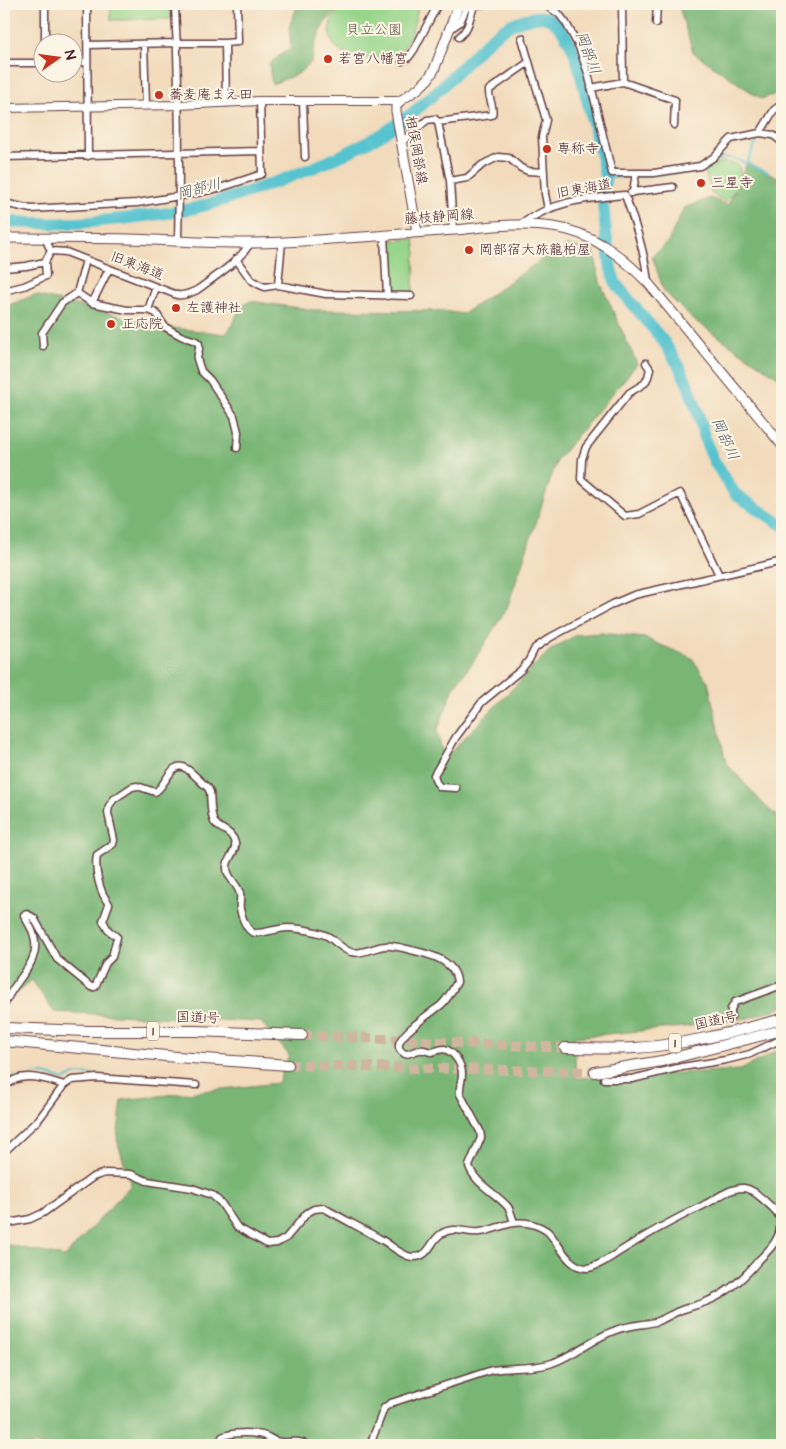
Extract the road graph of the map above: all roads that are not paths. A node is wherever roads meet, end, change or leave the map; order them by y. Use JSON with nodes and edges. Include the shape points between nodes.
{"nodes":[{"id":1,"x":45,"y":4,"type":"edge"},
{"id":2,"x":87,"y":4,"type":"edge"},
{"id":3,"x":237,"y":4,"type":"edge"},
{"id":4,"x":438,"y":4,"type":"edge"},
{"id":5,"x":459,"y":4,"type":"edge"},
{"id":6,"x":468,"y":4,"type":"edge"},
{"id":7,"x":483,"y":4,"type":"edge"},
{"id":8,"x":546,"y":4,"type":"edge"},
{"id":9,"x":622,"y":4,"type":"edge"},
{"id":10,"x":657,"y":4,"type":"edge"},
{"id":11,"x":176,"y":5,"type":"edge"},
{"id":12,"x":656,"y":23,"type":"dead end"},
{"id":13,"x":450,"y":30,"type":"junction"},
{"id":14,"x":45,"y":32,"type":"edge"},
{"id":15,"x":459,"y":37,"type":"dead end"},
{"id":16,"x":522,"y":38,"type":"dead end"},
{"id":17,"x":177,"y":43,"type":"junction"},
{"id":18,"x":226,"y":43,"type":"junction"},
{"id":19,"x":144,"y":44,"type":"junction"},
{"id":20,"x":88,"y":45,"type":"junction"},
{"id":21,"x":402,"y":61,"type":"dead end"},
{"id":22,"x":82,"y":62,"type":"edge"},
{"id":23,"x":88,"y":62,"type":"junction"},
{"id":24,"x":529,"y":62,"type":"junction"},
{"id":25,"x":4,"y":63,"type":"edge"},
{"id":26,"x":32,"y":63,"type":"edge"},
{"id":27,"x":624,"y":82,"type":"junction"},
{"id":28,"x":591,"y":88,"type":"junction"},
{"id":29,"x":260,"y":101,"type":"junction"},
{"id":30,"x":400,"y":101,"type":"junction"},
{"id":31,"x":303,"y":102,"type":"junction"},
{"id":32,"x":226,"y":103,"type":"junction"},
{"id":33,"x":782,"y":104,"type":"edge"},
{"id":34,"x":146,"y":105,"type":"junction"},
{"id":35,"x":178,"y":105,"type":"junction"},
{"id":36,"x":88,"y":106,"type":"junction"},
{"id":37,"x":4,"y":108,"type":"edge"},
{"id":38,"x":438,"y":122,"type":"junction"},
{"id":39,"x":674,"y":125,"type":"dead end"},
{"id":40,"x":760,"y":133,"type":"junction"},
{"id":41,"x":400,"y":139,"type":"junction"},
{"id":42,"x":782,"y":142,"type":"edge"},
{"id":43,"x":261,"y":151,"type":"junction"},
{"id":44,"x":179,"y":154,"type":"junction"},
{"id":45,"x":88,"y":156,"type":"junction"},
{"id":46,"x":4,"y":157,"type":"edge"},
{"id":47,"x":305,"y":157,"type":"dead end"},
{"id":48,"x":544,"y":172,"type":"junction"},
{"id":49,"x":636,"y":174,"type":"junction"},
{"id":50,"x":450,"y":181,"type":"junction"},
{"id":51,"x":673,"y":187,"type":"dead end"},
{"id":52,"x":633,"y":192,"type":"junction"},
{"id":53,"x":179,"y":195,"type":"junction"},
{"id":54,"x":625,"y":195,"type":"junction"},
{"id":55,"x":4,"y":203,"type":"edge"},
{"id":56,"x":548,"y":209,"type":"junction"},
{"id":57,"x":520,"y":225,"type":"junction"},
{"id":58,"x":453,"y":230,"type":"junction"},
{"id":59,"x":417,"y":232,"type":"junction"},
{"id":60,"x":384,"y":235,"type":"junction"},
{"id":61,"x":4,"y":238,"type":"edge"},
{"id":62,"x":45,"y":238,"type":"junction"},
{"id":63,"x":178,"y":241,"type":"junction"},
{"id":64,"x":282,"y":242,"type":"junction"},
{"id":65,"x":250,"y":244,"type":"junction"},
{"id":66,"x":51,"y":251,"type":"junction"},
{"id":67,"x":236,"y":259,"type":"junction"},
{"id":68,"x":86,"y":260,"type":"junction"},
{"id":69,"x":45,"y":262,"type":"junction"},
{"id":70,"x":4,"y":268,"type":"edge"},
{"id":71,"x":109,"y":269,"type":"junction"},
{"id":72,"x":648,"y":284,"type":"junction"},
{"id":73,"x":278,"y":285,"type":"junction"},
{"id":74,"x":156,"y":287,"type":"junction"},
{"id":75,"x":4,"y":291,"type":"edge"},
{"id":76,"x":77,"y":293,"type":"junction"},
{"id":77,"x":387,"y":296,"type":"junction"},
{"id":78,"x":410,"y":296,"type":"dead end"},
{"id":79,"x":92,"y":303,"type":"junction"},
{"id":80,"x":148,"y":310,"type":"junction"},
{"id":81,"x":43,"y":346,"type":"dead end"},
{"id":82,"x":646,"y":363,"type":"dead end"},
{"id":83,"x":782,"y":445,"type":"edge"},
{"id":84,"x":237,"y":448,"type":"dead end"},
{"id":85,"x":782,"y":562,"type":"edge"},
{"id":86,"x":719,"y":576,"type":"junction"},
{"id":87,"x":456,"y":788,"type":"dead end"},
{"id":88,"x":782,"y":985,"type":"edge"},
{"id":89,"x":4,"y":1006,"type":"edge"},
{"id":90,"x":731,"y":1017,"type":"dead end"},
{"id":91,"x":782,"y":1019,"type":"edge"},
{"id":92,"x":4,"y":1028,"type":"edge"},
{"id":93,"x":782,"y":1030,"type":"edge"},
{"id":94,"x":302,"y":1036,"type":"tunnel mouth"},
{"id":95,"x":782,"y":1039,"type":"edge"},
{"id":96,"x":4,"y":1041,"type":"edge"},
{"id":97,"x":565,"y":1048,"type":"tunnel mouth"},
{"id":98,"x":288,"y":1064,"type":"tunnel mouth"},
{"id":99,"x":594,"y":1072,"type":"tunnel mouth"},
{"id":100,"x":4,"y":1078,"type":"edge"},
{"id":101,"x":604,"y":1079,"type":"dead end"},
{"id":102,"x":64,"y":1085,"type":"junction"},
{"id":103,"x":196,"y":1085,"type":"dead end"},
{"id":104,"x":5,"y":1086,"type":"edge"},
{"id":105,"x":4,"y":1152,"type":"edge"},
{"id":106,"x":514,"y":1222,"type":"junction"},
{"id":107,"x":4,"y":1224,"type":"edge"},
{"id":108,"x":221,"y":1445,"type":"edge"},
{"id":109,"x":307,"y":1445,"type":"edge"},
{"id":110,"x":370,"y":1445,"type":"edge"}],
"edges":[{"from":1,"to":14,"type":"street"},
{"from":2,"to":20,"type":"street"},
{"from":3,"to":18,"type":"street","via":[[238,42]]},
{"from":4,"to":21,"type":"street","via":[[414,50]]},
{"from":5,"to":13,"type":"main road","name":"相俣岡部線"},
{"from":6,"to":13,"type":"street","via":[[460,22]]},
{"from":7,"to":15,"type":"street","via":[[474,7],[468,27]]},
{"from":8,"to":28,"type":"street","via":[[562,18],[574,36]]},
{"from":9,"to":27,"type":"street"},
{"from":10,"to":12,"type":"street"},
{"from":11,"to":17,"type":"street"},
{"from":13,"to":30,"type":"main road","name":"相俣岡部線","via":[[428,79]]},
{"from":16,"to":24,"type":"street"},
{"from":17,"to":18,"type":"street"},
{"from":17,"to":19,"type":"street"},
{"from":17,"to":35,"type":"street"},
{"from":18,"to":32,"type":"street"},
{"from":19,"to":20,"type":"street"},
{"from":19,"to":34,"type":"street"},
{"from":20,"to":23,"type":"street"},
{"from":22,"to":23,"type":"street"},
{"from":23,"to":36,"type":"street"},
{"from":24,"to":38,"type":"street","via":[[489,90],[492,115]]},
{"from":24,"to":48,"type":"street","via":[[546,120],[542,137]]},
{"from":25,"to":26,"type":"street"},
{"from":27,"to":28,"type":"street"},
{"from":27,"to":39,"type":"street","via":[[675,100]]},
{"from":28,"to":49,"type":"street","via":[[612,173]]},
{"from":29,"to":31,"type":"street"},
{"from":29,"to":32,"type":"street"},
{"from":29,"to":43,"type":"street"},
{"from":30,"to":31,"type":"street"},
{"from":30,"to":41,"type":"main road","name":"相俣岡部線","via":[[396,106]]},
{"from":31,"to":47,"type":"street"},
{"from":32,"to":35,"type":"street"},
{"from":33,"to":40,"type":"street","via":[[774,110]]},
{"from":34,"to":35,"type":"street"},
{"from":34,"to":36,"type":"street"},
{"from":35,"to":44,"type":"street"},
{"from":36,"to":37,"type":"street"},
{"from":36,"to":45,"type":"street"},
{"from":38,"to":41,"type":"street","via":[[427,120]]},
{"from":38,"to":50,"type":"street"},
{"from":40,"to":42,"type":"street","via":[[773,135]]},
{"from":40,"to":49,"type":"street","via":[[731,139],[700,166]]},
{"from":41,"to":59,"type":"main road","name":"相俣岡部線"},
{"from":43,"to":44,"type":"street"},
{"from":43,"to":53,"type":"street","via":[[262,174],[223,187]]},
{"from":44,"to":45,"type":"street"},
{"from":44,"to":53,"type":"street"},
{"from":45,"to":46,"type":"street"},
{"from":46,"to":55,"type":"street"},
{"from":48,"to":50,"type":"street","via":[[521,168],[509,158],[498,157],[467,178]]},
{"from":48,"to":56,"type":"street"},
{"from":49,"to":52,"type":"street"},
{"from":50,"to":58,"type":"street"},
{"from":51,"to":52,"type":"street"},
{"from":52,"to":54,"type":"street"},
{"from":53,"to":55,"type":"street","via":[[138,203],[68,207],[31,208]]},
{"from":53,"to":63,"type":"street"},
{"from":54,"to":56,"type":"street","name":"旧東海道","via":[[568,202]]},
{"from":54,"to":72,"type":"street","name":"旧東海道","via":[[638,234]]},
{"from":56,"to":57,"type":"street","name":"旧東海道"},
{"from":57,"to":58,"type":"main road","name":"藤枝静岡線"},
{"from":57,"to":72,"type":"main road","name":"藤枝静岡線","via":[[552,226],[598,242],[618,255]]},
{"from":58,"to":59,"type":"main road","name":"藤枝静岡線"},
{"from":59,"to":60,"type":"main road","name":"藤枝静岡線"},
{"from":60,"to":64,"type":"main road","name":"藤枝静岡線"},
{"from":60,"to":77,"type":"street"},
{"from":61,"to":62,"type":"main road","name":"藤枝静岡線"},
{"from":62,"to":63,"type":"main road","name":"藤枝静岡線"},
{"from":62,"to":66,"type":"street"},
{"from":63,"to":65,"type":"main road","name":"藤枝静岡線"},
{"from":64,"to":65,"type":"main road","name":"藤枝静岡線"},
{"from":64,"to":73,"type":"street"},
{"from":65,"to":67,"type":"street","name":"旧東海道"},
{"from":66,"to":68,"type":"street","name":"旧東海道","via":[[66,252]]},
{"from":66,"to":69,"type":"street"},
{"from":67,"to":73,"type":"street","via":[[256,283],[265,287]]},
{"from":67,"to":74,"type":"street","name":"旧東海道","via":[[192,293],[177,295]]},
{"from":68,"to":71,"type":"street","name":"旧東海道"},
{"from":68,"to":76,"type":"street"},
{"from":69,"to":70,"type":"street"},
{"from":69,"to":75,"type":"street","via":[[46,276]]},
{"from":71,"to":74,"type":"street","name":"旧東海道"},
{"from":71,"to":79,"type":"street"},
{"from":72,"to":83,"type":"main road","name":"藤枝静岡線"},
{"from":73,"to":77,"type":"street","via":[[326,294]]},
{"from":74,"to":80,"type":"street"},
{"from":76,"to":79,"type":"street"},
{"from":76,"to":81,"type":"street","via":[[62,303],[42,332]]},
{"from":77,"to":78,"type":"street"},
{"from":79,"to":80,"type":"street","via":[[127,310]]},
{"from":80,"to":84,"type":"street","via":[[156,313],[165,327],[199,344],[197,359],[201,371],[234,416]]},
{"from":82,"to":86,"type":"street","via":[[650,369],[645,383],[629,393],[586,446],[581,479],[626,516],[639,514],[680,493]]},
{"from":85,"to":86,"type":"street"},
{"from":86,"to":87,"type":"street","via":[[634,595],[551,637],[536,648],[521,670],[482,702],[456,737],[434,776],[440,787]]},
{"from":88,"to":90,"type":"street","via":[[735,1002]]},
{"from":89,"to":106,"type":"street","via":[[32,960],[35,940],[24,915],[27,914],[34,918],[57,959],[91,988],[94,986],[112,957],[117,937],[103,921],[109,904],[102,896],[96,862],[97,855],[114,840],[109,806],[132,787],[155,792],[172,770],[182,766],[208,788],[214,821],[227,830],[235,842],[227,872],[239,890],[240,909],[250,932],[290,928],[326,935],[351,952],[393,946],[433,955],[454,971],[457,982],[442,1004],[403,1036],[398,1044],[405,1054],[444,1049],[460,1064],[460,1094],[481,1138],[469,1166],[471,1172],[508,1208]]},
{"from":91,"to":97,"type":"highway","name":"国道1号","number":"1","via":[[666,1045]]},
{"from":92,"to":94,"type":"highway","name":"国道1号","number":"1"},
{"from":93,"to":99,"type":"highway","name":"国道1号","number":"1","via":[[662,1060]]},
{"from":95,"to":101,"type":"street","via":[[741,1053],[632,1079]]},
{"from":96,"to":98,"type":"highway","number":"1","via":[[177,1058]]},
{"from":100,"to":104,"type":"street"},
{"from":102,"to":103,"type":"street","via":[[82,1078]]},
{"from":102,"to":104,"type":"street","via":[[47,1079],[29,1078],[14,1080]]},
{"from":102,"to":105,"type":"street","via":[[39,1119]]},
{"from":106,"to":107,"type":"street","via":[[477,1233],[449,1229],[439,1235],[425,1254],[416,1257],[407,1256],[324,1208],[307,1213],[286,1238],[267,1244],[236,1227],[212,1195],[192,1188],[147,1181],[131,1174],[105,1173],[93,1177],[43,1213]]},
{"from":106,"to":110,"type":"street","via":[[540,1227],[569,1260],[587,1268],[604,1262],[674,1220],[733,1190],[746,1188],[754,1192],[777,1211],[780,1219],[774,1244],[730,1289],[656,1322],[614,1330],[551,1363],[492,1370],[392,1403],[384,1408]]},
{"from":108,"to":109,"type":"street","via":[[222,1437],[228,1434],[260,1434],[275,1441],[302,1441]]}]}
